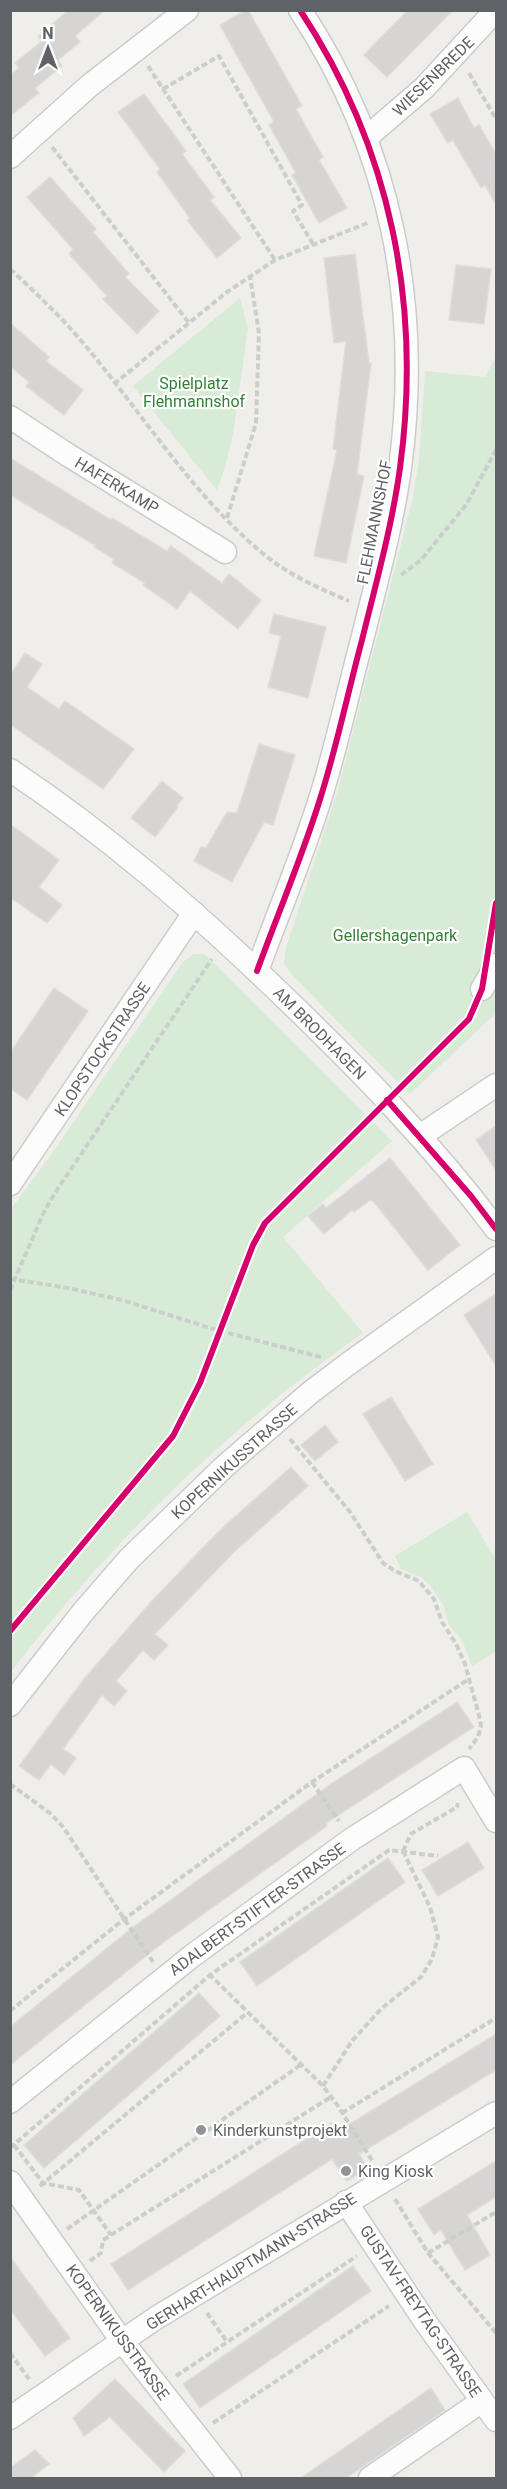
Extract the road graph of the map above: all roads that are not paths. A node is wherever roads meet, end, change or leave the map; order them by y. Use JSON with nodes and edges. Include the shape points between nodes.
{"nodes":[{"id":1,"x":188,"y":10,"type":"edge"},
{"id":2,"x":300,"y":10,"type":"edge"},
{"id":3,"x":496,"y":10,"type":"edge"},
{"id":4,"x":367,"y":137,"type":"junction"},
{"id":5,"x":10,"y":158,"type":"edge"},
{"id":6,"x":10,"y":417,"type":"edge"},
{"id":7,"x":225,"y":552,"type":"dead end"},
{"id":8,"x":10,"y":770,"type":"edge"},
{"id":9,"x":194,"y":913,"type":"junction"},
{"id":10,"x":493,"y":956,"type":"edge"},
{"id":11,"x":257,"y":971,"type":"junction"},
{"id":12,"x":482,"y":989,"type":"road end"},
{"id":13,"x":496,"y":1085,"type":"edge"},
{"id":14,"x":420,"y":1136,"type":"junction"},
{"id":15,"x":10,"y":1184,"type":"edge"},
{"id":16,"x":496,"y":1229,"type":"edge"},
{"id":17,"x":496,"y":1258,"type":"edge"},
{"id":18,"x":10,"y":1705,"type":"edge"},
{"id":19,"x":496,"y":1821,"type":"edge"},
{"id":20,"x":10,"y":2102,"type":"edge"},
{"id":21,"x":496,"y":2113,"type":"edge"},
{"id":22,"x":17,"y":2191,"type":"edge"},
{"id":23,"x":346,"y":2202,"type":"junction"},
{"id":24,"x":122,"y":2341,"type":"junction"},
{"id":25,"x":482,"y":2401,"type":"junction"},
{"id":26,"x":10,"y":2418,"type":"edge"},
{"id":27,"x":496,"y":2420,"type":"edge"},
{"id":28,"x":230,"y":2478,"type":"edge"},
{"id":29,"x":370,"y":2478,"type":"edge"}],
"edges":[{"from":1,"to":5,"type":"street","via":[[136,48]]},
{"from":2,"to":4,"type":"street","name":"FLEHMANNSHOF","via":[[345,87]]},
{"from":3,"to":4,"type":"street","name":"WIESENBREDE","via":[[424,88]]},
{"from":4,"to":11,"type":"street","name":"FLEHMANNSHOF","via":[[389,217],[402,289],[408,363],[400,466],[392,518],[321,796]]},
{"from":6,"to":7,"type":"street","name":"HAFERKAMP"},
{"from":8,"to":9,"type":"street","name":"AM BRODHAGEN","via":[[90,825]]},
{"from":9,"to":11,"type":"street","name":"AM BRODHAGEN"},
{"from":9,"to":15,"type":"street","name":"KLOPSTOCKSTRASSE"},
{"from":10,"to":12,"type":"street"},
{"from":11,"to":14,"type":"street","name":"AM BRODHAGEN"},
{"from":13,"to":14,"type":"street"},
{"from":14,"to":16,"type":"street","name":"AM BRODHAGEN"},
{"from":17,"to":18,"type":"street","name":"KOPERNIKUSSTRASSE","via":[[348,1364],[225,1466],[129,1559]]},
{"from":19,"to":20,"type":"street","name":"ADALBERT-STIFTER-STRASSE","via":[[464,1768],[352,1839],[192,1956]]},
{"from":21,"to":23,"type":"street","name":"GERHART-HAUPTMANN-STRASSE"},
{"from":22,"to":24,"type":"street","name":"KOPERNIKUSSTRASSE"},
{"from":23,"to":24,"type":"street","name":"GERHART-HAUPTMANN-STRASSE"},
{"from":23,"to":25,"type":"street","name":"GUSTAV-FREYTAG-STRASSE"},
{"from":24,"to":26,"type":"street","name":"GERHART-HAUPTMANN-STRASSE"},
{"from":24,"to":28,"type":"street","name":"KOPERNIKUSSTRASSE"},
{"from":25,"to":27,"type":"street","name":"GUSTAV-FREYTAG-STRASSE"},
{"from":25,"to":29,"type":"street"}]}
